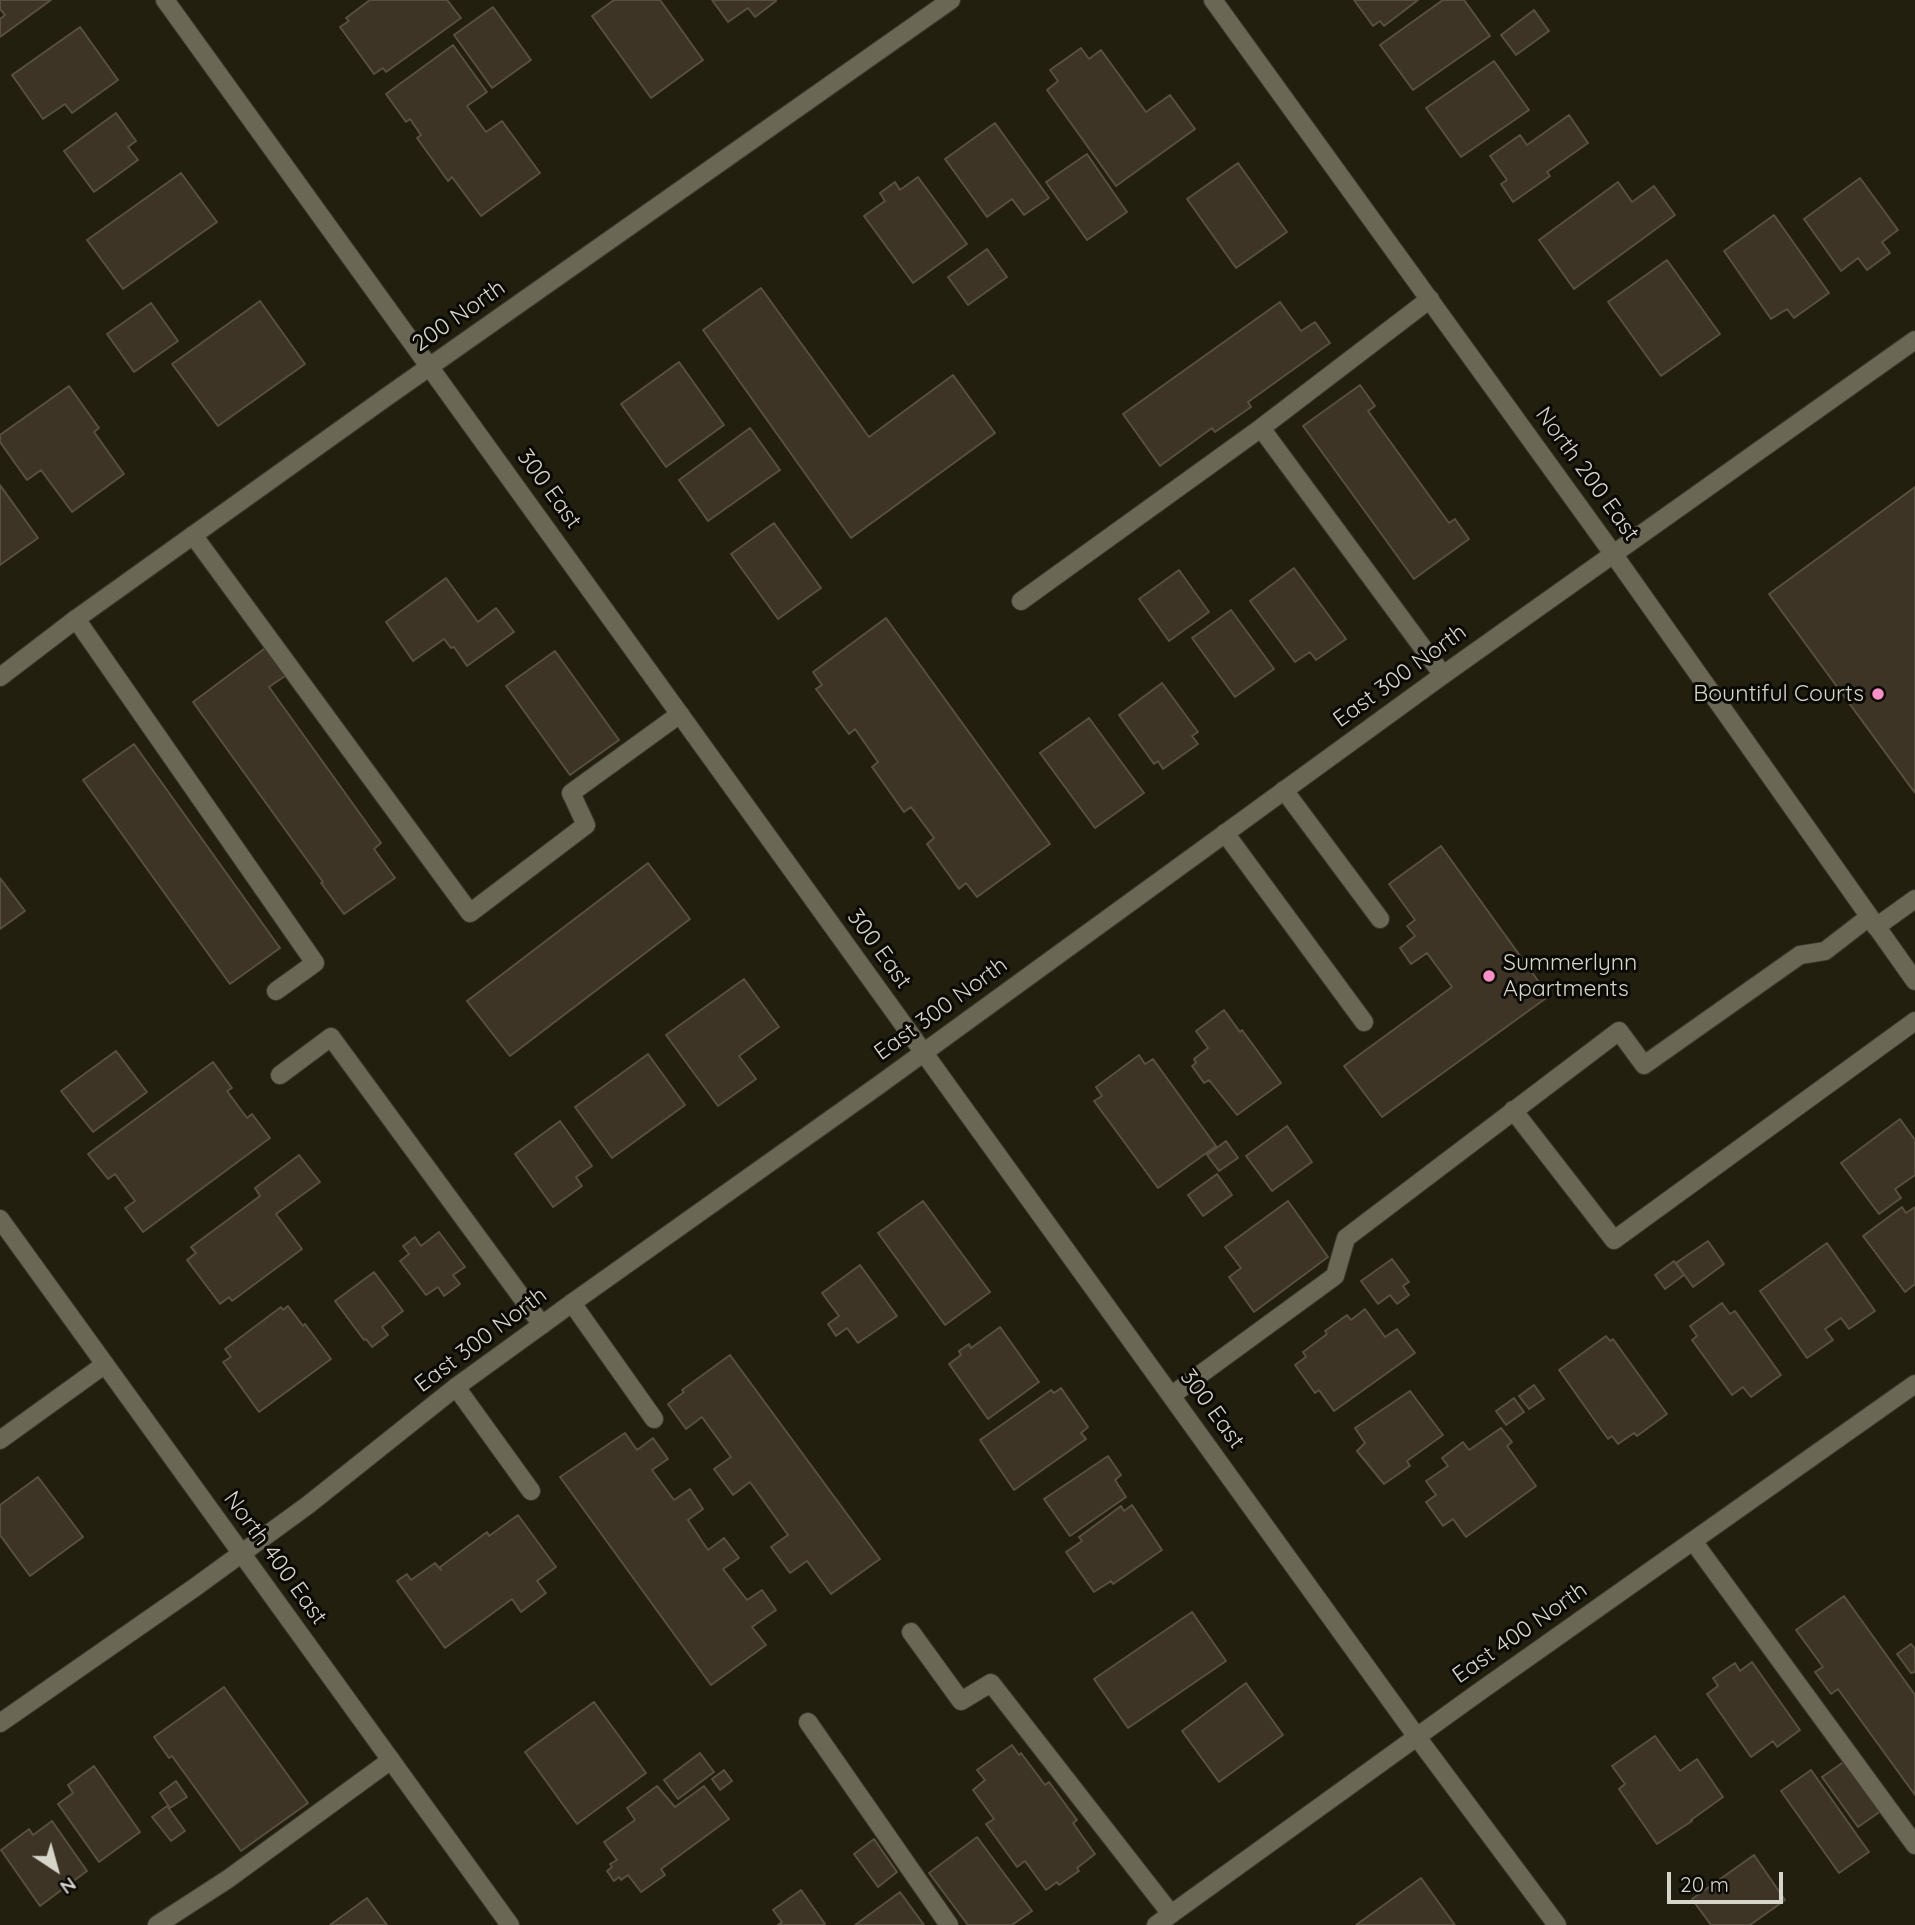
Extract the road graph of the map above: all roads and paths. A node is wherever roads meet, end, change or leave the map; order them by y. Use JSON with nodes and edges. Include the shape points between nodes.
{"nodes":[{"id":1,"x":165,"y":0,"type":"edge"},
{"id":2,"x":951,"y":0,"type":"edge"},
{"id":3,"x":1213,"y":0,"type":"edge"},
{"id":4,"x":1430,"y":299,"type":"junction"},
{"id":5,"x":1915,"y":340,"type":"edge"},
{"id":6,"x":431,"y":366,"type":"junction"},
{"id":7,"x":1261,"y":428,"type":"junction"},
{"id":8,"x":193,"y":535,"type":"junction"},
{"id":9,"x":1614,"y":555,"type":"junction"},
{"id":10,"x":1021,"y":601,"type":"dead end"},
{"id":11,"x":76,"y":619,"type":"junction"},
{"id":12,"x":1443,"y":675,"type":"junction"},
{"id":13,"x":0,"y":677,"type":"edge"},
{"id":14,"x":680,"y":714,"type":"junction"},
{"id":15,"x":1284,"y":790,"type":"junction"},
{"id":16,"x":1225,"y":833,"type":"junction"},
{"id":17,"x":1915,"y":899,"type":"edge"},
{"id":18,"x":1380,"y":919,"type":"dead end"},
{"id":19,"x":1872,"y":922,"type":"junction"},
{"id":20,"x":1915,"y":981,"type":"edge"},
{"id":21,"x":276,"y":990,"type":"dead end"},
{"id":22,"x":1915,"y":1021,"type":"edge"},
{"id":23,"x":1364,"y":1022,"type":"dead end"},
{"id":24,"x":923,"y":1053,"type":"junction"},
{"id":25,"x":280,"y":1075,"type":"dead end"},
{"id":26,"x":1513,"y":1110,"type":"junction"},
{"id":27,"x":0,"y":1219,"type":"edge"},
{"id":28,"x":572,"y":1303,"type":"junction"},
{"id":29,"x":542,"y":1325,"type":"junction"},
{"id":30,"x":104,"y":1365,"type":"junction"},
{"id":31,"x":1915,"y":1384,"type":"edge"},
{"id":32,"x":456,"y":1387,"type":"junction"},
{"id":33,"x":1171,"y":1395,"type":"junction"},
{"id":34,"x":654,"y":1419,"type":"dead end"},
{"id":35,"x":0,"y":1440,"type":"edge"},
{"id":36,"x":531,"y":1491,"type":"dead end"},
{"id":37,"x":1693,"y":1541,"type":"junction"},
{"id":38,"x":242,"y":1554,"type":"junction"},
{"id":39,"x":911,"y":1632,"type":"dead end"},
{"id":40,"x":808,"y":1722,"type":"dead end"},
{"id":41,"x":0,"y":1723,"type":"edge"},
{"id":42,"x":1417,"y":1737,"type":"junction"},
{"id":43,"x":391,"y":1760,"type":"junction"},
{"id":44,"x":1915,"y":1845,"type":"edge"},
{"id":45,"x":1164,"y":1920,"type":"edge"},
{"id":46,"x":157,"y":1925,"type":"edge"},
{"id":47,"x":510,"y":1925,"type":"edge"},
{"id":48,"x":949,"y":1925,"type":"edge"},
{"id":49,"x":1557,"y":1925,"type":"edge"}],
"edges":[{"from":1,"to":6,"type":"street","name":"300 East"},
{"from":2,"to":6,"type":"street","name":"200 North"},
{"from":3,"to":4,"type":"street","name":"North 200 East"},
{"from":4,"to":7,"type":"street"},
{"from":4,"to":9,"type":"street","name":"North 200 East"},
{"from":5,"to":9,"type":"street","name":"East 300 North"},
{"from":6,"to":8,"type":"street","name":"200 North"},
{"from":6,"to":14,"type":"street","name":"300 East"},
{"from":7,"to":10,"type":"street"},
{"from":7,"to":12,"type":"street"},
{"from":8,"to":11,"type":"street","name":"200 North"},
{"from":8,"to":14,"type":"street","via":[[470,913],[586,825],[571,793]]},
{"from":9,"to":12,"type":"street","name":"East 300 North"},
{"from":9,"to":19,"type":"street","name":"North 200 East"},
{"from":11,"to":13,"type":"street","name":"200 North"},
{"from":11,"to":21,"type":"street","via":[[315,963]]},
{"from":12,"to":15,"type":"street","name":"East 300 North"},
{"from":14,"to":24,"type":"street","name":"300 East"},
{"from":15,"to":16,"type":"street","name":"East 300 North"},
{"from":15,"to":18,"type":"street"},
{"from":16,"to":23,"type":"street"},
{"from":16,"to":24,"type":"street","name":"East 300 North"},
{"from":17,"to":19,"type":"street"},
{"from":19,"to":20,"type":"street","name":"North 200 East"},
{"from":19,"to":26,"type":"street","via":[[1825,951],[1800,955],[1644,1065],[1619,1031]]},
{"from":22,"to":26,"type":"street","via":[[1614,1240]]},
{"from":24,"to":28,"type":"street","name":"East 300 North"},
{"from":24,"to":33,"type":"street","name":"300 East"},
{"from":25,"to":29,"type":"street","via":[[331,1038]]},
{"from":26,"to":33,"type":"street","via":[[1346,1238],[1335,1276]]},
{"from":27,"to":30,"type":"street","name":"North 400 East"},
{"from":28,"to":29,"type":"street","name":"East 300 North"},
{"from":28,"to":34,"type":"street"},
{"from":29,"to":32,"type":"street","name":"East 300 North"},
{"from":30,"to":35,"type":"street"},
{"from":30,"to":38,"type":"street","name":"North 400 East"},
{"from":31,"to":37,"type":"street","name":"East 400 North"},
{"from":32,"to":36,"type":"street"},
{"from":32,"to":38,"type":"street","name":"East 300 North"},
{"from":33,"to":42,"type":"street","name":"300 East"},
{"from":37,"to":42,"type":"street","name":"East 400 North"},
{"from":37,"to":44,"type":"street"},
{"from":38,"to":41,"type":"street","name":"East 300 North"},
{"from":38,"to":43,"type":"street","name":"North 400 East"},
{"from":39,"to":45,"type":"street","via":[[961,1701],[991,1683]]},
{"from":40,"to":48,"type":"street"},
{"from":42,"to":45,"type":"street","name":"East 400 North"},
{"from":42,"to":49,"type":"street","name":"300 East"},
{"from":43,"to":46,"type":"street"},
{"from":43,"to":47,"type":"street","name":"North 400 East"}]}
